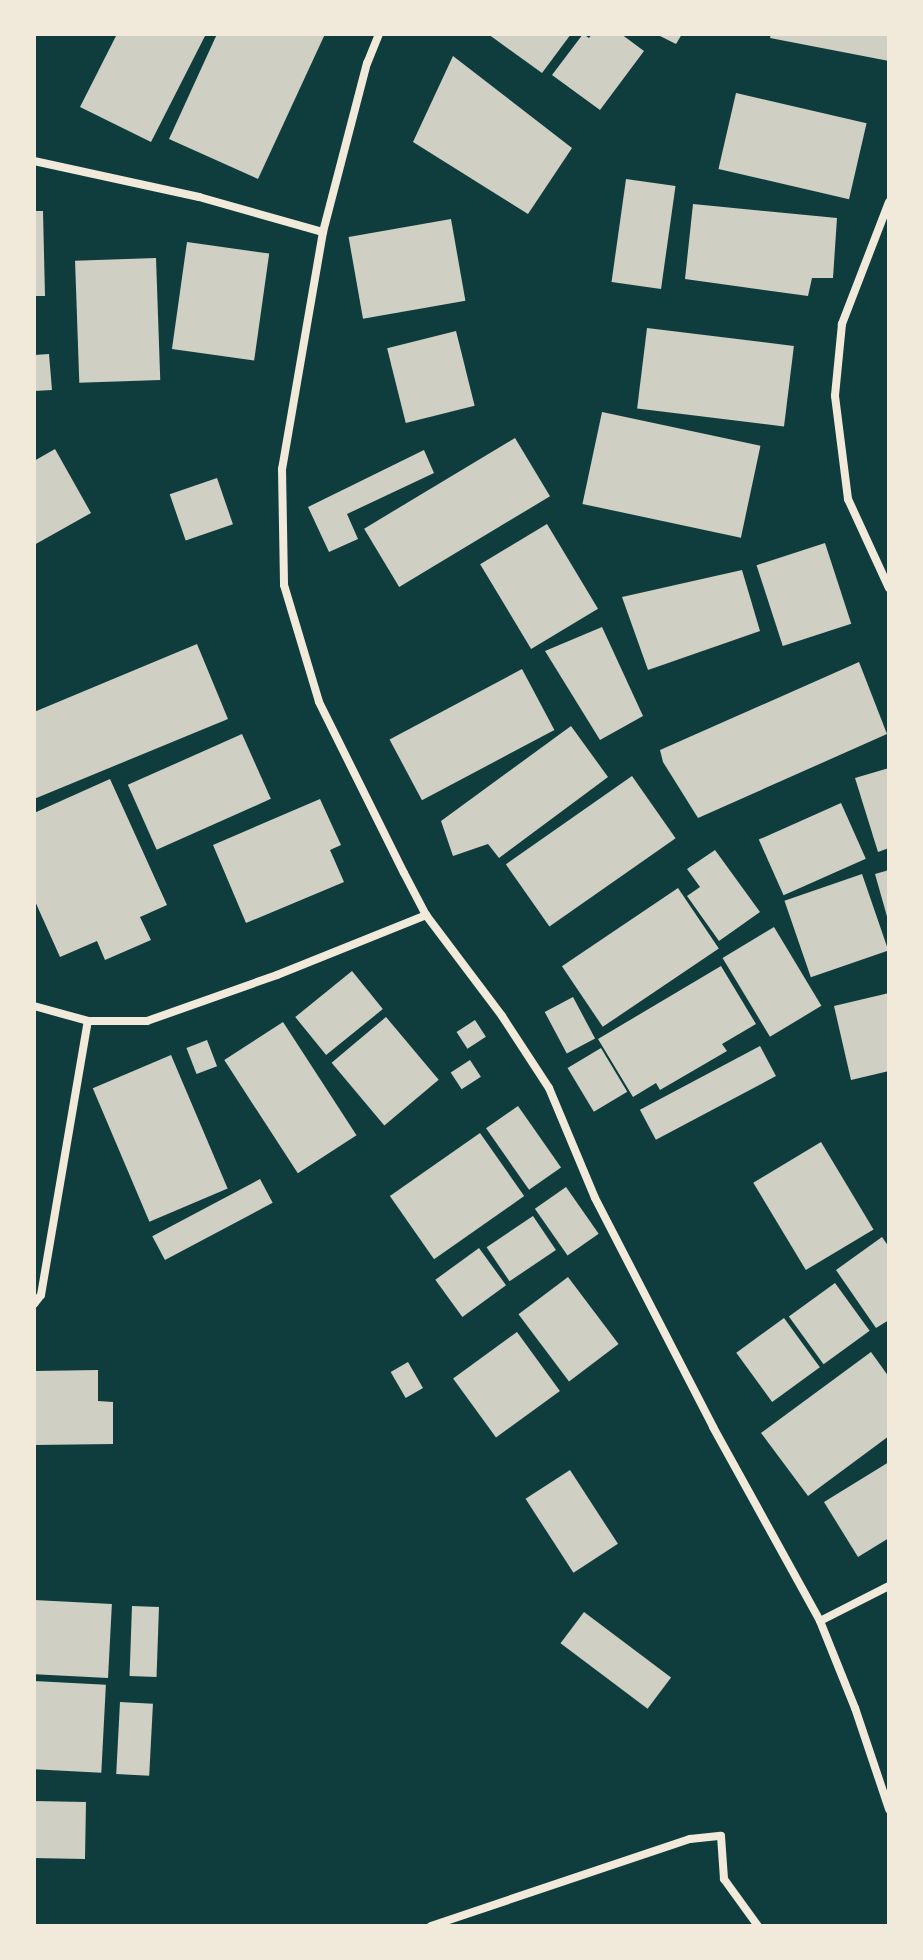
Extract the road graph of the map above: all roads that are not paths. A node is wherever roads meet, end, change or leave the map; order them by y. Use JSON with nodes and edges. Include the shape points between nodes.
{"nodes":[{"id":1,"x":379,"y":34,"type":"edge"},
{"id":2,"x":34,"y":161,"type":"edge"},
{"id":3,"x":889,"y":202,"type":"edge"},
{"id":4,"x":323,"y":232,"type":"junction"},
{"id":5,"x":889,"y":588,"type":"edge"},
{"id":6,"x":426,"y":915,"type":"junction"},
{"id":7,"x":34,"y":1006,"type":"edge"},
{"id":8,"x":88,"y":1021,"type":"junction"},
{"id":9,"x":34,"y":1304,"type":"edge"},
{"id":10,"x":889,"y":1586,"type":"edge"},
{"id":11,"x":820,"y":1621,"type":"junction"},
{"id":12,"x":889,"y":1809,"type":"edge"},
{"id":13,"x":431,"y":1926,"type":"edge"},
{"id":14,"x":758,"y":1926,"type":"edge"}],
"edges":[{"from":1,"to":4,"type":"street"},
{"from":2,"to":4,"type":"street","via":[[199,197]]},
{"from":3,"to":5,"type":"street","via":[[842,324],[835,396],[848,499]]},
{"from":4,"to":6,"type":"street","via":[[282,469],[284,585],[319,702]]},
{"from":6,"to":8,"type":"street","via":[[147,1021]]},
{"from":6,"to":11,"type":"street","via":[[549,1088],[595,1198]]},
{"from":7,"to":8,"type":"street"},
{"from":8,"to":9,"type":"street","via":[[41,1295]]},
{"from":10,"to":11,"type":"street"},
{"from":11,"to":12,"type":"street"},
{"from":13,"to":14,"type":"street","via":[[690,1839],[721,1836],[724,1879]]}]}
